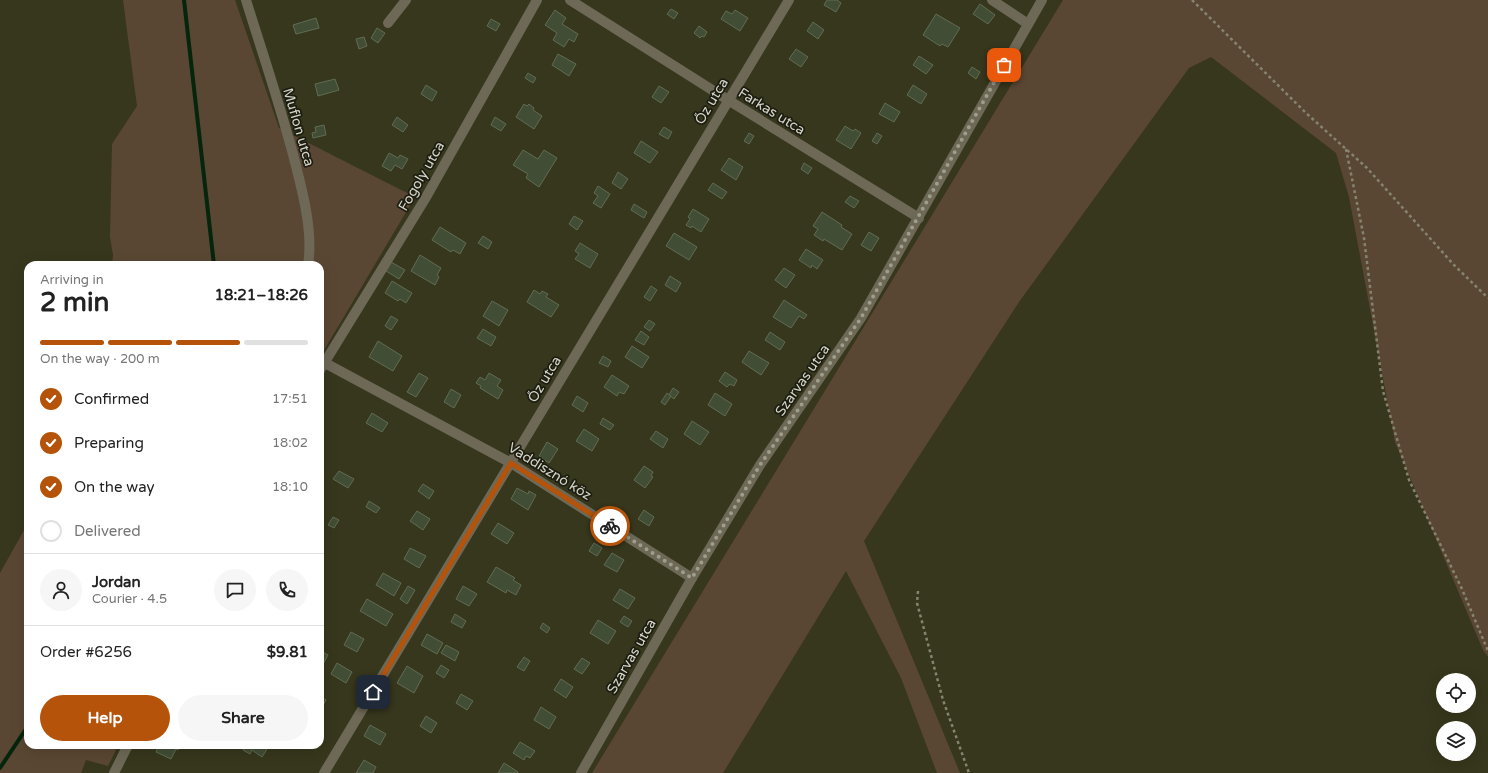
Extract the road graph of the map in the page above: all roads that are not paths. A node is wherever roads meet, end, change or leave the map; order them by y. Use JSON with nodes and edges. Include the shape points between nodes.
{"nodes":[{"id":1,"x":246,"y":0,"type":"edge"},
{"id":2,"x":406,"y":0,"type":"edge"},
{"id":3,"x":537,"y":0,"type":"edge"},
{"id":4,"x":570,"y":0,"type":"edge"},
{"id":5,"x":789,"y":0,"type":"edge"},
{"id":6,"x":992,"y":0,"type":"edge"},
{"id":7,"x":1042,"y":0,"type":"edge"},
{"id":8,"x":388,"y":23,"type":"dead end"},
{"id":9,"x":1028,"y":24,"type":"junction"},
{"id":10,"x":728,"y":100,"type":"junction"},
{"id":11,"x":919,"y":218,"type":"junction"},
{"id":12,"x":309,"y":261,"type":"edge"},
{"id":13,"x":324,"y":364,"type":"edge"},
{"id":14,"x":324,"y":368,"type":"edge"},
{"id":15,"x":511,"y":463,"type":"junction"},
{"id":16,"x":692,"y":578,"type":"junction"},
{"id":17,"x":126,"y":749,"type":"edge"},
{"id":18,"x":114,"y":773,"type":"edge"},
{"id":19,"x":324,"y":773,"type":"edge"},
{"id":20,"x":581,"y":773,"type":"edge"}],
"edges":[{"from":1,"to":12,"type":"street","name":"Muflon utca","via":[[289,136],[304,197],[310,252]]},
{"from":2,"to":8,"type":"street"},
{"from":3,"to":13,"type":"street","name":"Fogoly utca","via":[[425,199]]},
{"from":4,"to":10,"type":"street","name":"Farkas utca"},
{"from":5,"to":10,"type":"street","name":"Őz utca"},
{"from":6,"to":9,"type":"street"},
{"from":7,"to":9,"type":"street","name":"Szarvas utca"},
{"from":9,"to":11,"type":"street","name":"Szarvas utca"},
{"from":10,"to":11,"type":"street","name":"Farkas utca"},
{"from":10,"to":15,"type":"street","name":"Őz utca"},
{"from":11,"to":16,"type":"street","name":"Szarvas utca","via":[[861,318],[760,465]]},
{"from":14,"to":15,"type":"street","name":"Vaddisznó köz"},
{"from":15,"to":16,"type":"street","name":"Vaddisznó köz"},
{"from":15,"to":19,"type":"street","name":"Őz utca"},
{"from":16,"to":20,"type":"street","name":"Szarvas utca"},
{"from":17,"to":18,"type":"street"}]}
